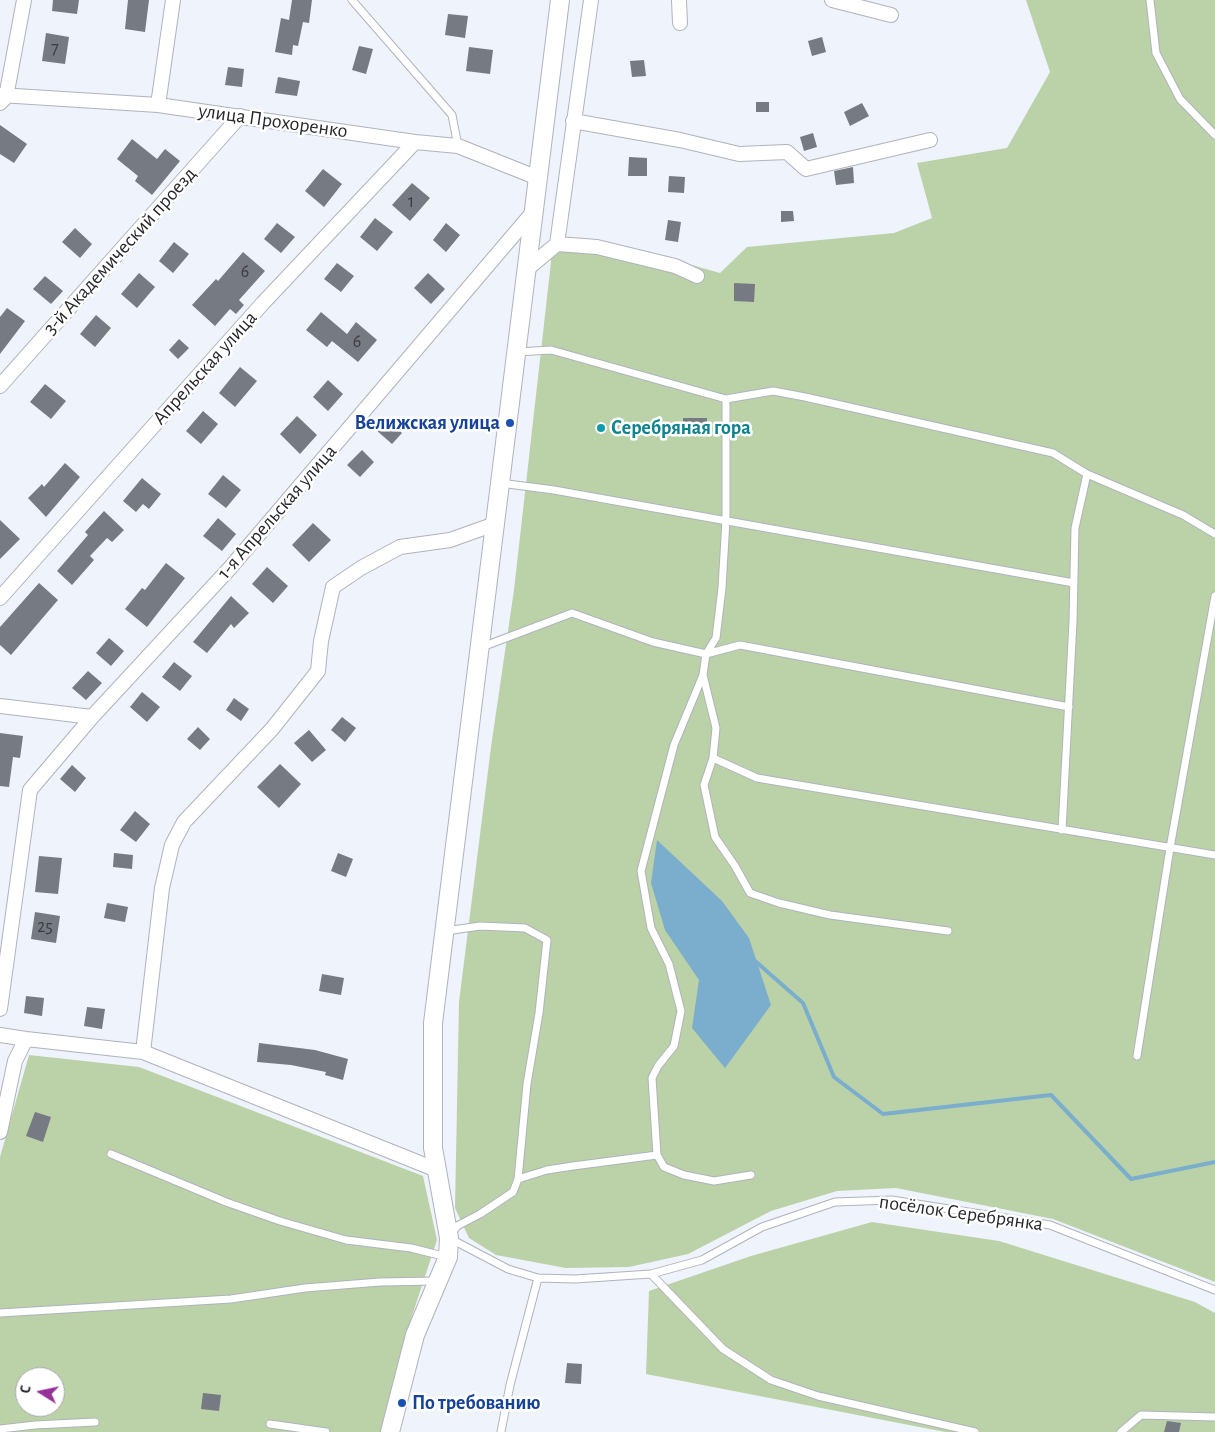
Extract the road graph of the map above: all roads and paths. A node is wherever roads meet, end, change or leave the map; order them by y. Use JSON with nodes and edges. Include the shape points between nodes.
{"nodes":[{"id":1,"x":24,"y":0,"type":"edge"},
{"id":2,"x":173,"y":0,"type":"edge"},
{"id":3,"x":352,"y":0,"type":"edge"},
{"id":4,"x":560,"y":0,"type":"edge"},
{"id":5,"x":591,"y":0,"type":"edge"},
{"id":6,"x":679,"y":0,"type":"edge"},
{"id":7,"x":832,"y":0,"type":"edge"},
{"id":8,"x":1150,"y":0,"type":"edge"},
{"id":9,"x":890,"y":15,"type":"dead end"},
{"id":10,"x":680,"y":23,"type":"dead end"},
{"id":11,"x":2,"y":99,"type":"edge"},
{"id":12,"x":158,"y":105,"type":"junction"},
{"id":13,"x":240,"y":116,"type":"junction"},
{"id":14,"x":573,"y":121,"type":"junction"},
{"id":15,"x":1215,"y":135,"type":"edge"},
{"id":16,"x":930,"y":140,"type":"dead end"},
{"id":17,"x":415,"y":142,"type":"junction"},
{"id":18,"x":458,"y":146,"type":"junction"},
{"id":19,"x":538,"y":178,"type":"junction"},
{"id":20,"x":534,"y":211,"type":"junction"},
{"id":21,"x":557,"y":244,"type":"junction"},
{"id":22,"x":527,"y":269,"type":"junction"},
{"id":23,"x":697,"y":276,"type":"dead end"},
{"id":24,"x":517,"y":352,"type":"junction"},
{"id":25,"x":0,"y":386,"type":"edge"},
{"id":26,"x":726,"y":399,"type":"junction"},
{"id":27,"x":1086,"y":474,"type":"junction"},
{"id":28,"x":500,"y":483,"type":"junction"},
{"id":29,"x":726,"y":520,"type":"junction"},
{"id":30,"x":495,"y":524,"type":"junction"},
{"id":31,"x":1215,"y":534,"type":"edge"},
{"id":32,"x":1074,"y":583,"type":"junction"},
{"id":33,"x":1215,"y":596,"type":"edge"},
{"id":34,"x":0,"y":598,"type":"edge"},
{"id":35,"x":479,"y":648,"type":"junction"},
{"id":36,"x":706,"y":654,"type":"junction"},
{"id":37,"x":703,"y":675,"type":"junction"},
{"id":38,"x":0,"y":706,"type":"edge"},
{"id":39,"x":1068,"y":707,"type":"junction"},
{"id":40,"x":92,"y":717,"type":"junction"},
{"id":41,"x":713,"y":758,"type":"junction"},
{"id":42,"x":1062,"y":830,"type":"junction"},
{"id":43,"x":1170,"y":848,"type":"junction"},
{"id":44,"x":1215,"y":855,"type":"edge"},
{"id":45,"x":948,"y":931,"type":"dead end"},
{"id":46,"x":444,"y":932,"type":"junction"},
{"id":47,"x":0,"y":1009,"type":"edge"},
{"id":48,"x":0,"y":1035,"type":"edge"},
{"id":49,"x":26,"y":1038,"type":"junction"},
{"id":50,"x":143,"y":1052,"type":"junction"},
{"id":51,"x":1137,"y":1056,"type":"dead end"},
{"id":52,"x":0,"y":1132,"type":"edge"},
{"id":53,"x":111,"y":1154,"type":"dead end"},
{"id":54,"x":656,"y":1156,"type":"junction"},
{"id":55,"x":437,"y":1170,"type":"junction"},
{"id":56,"x":751,"y":1175,"type":"dead end"},
{"id":57,"x":518,"y":1180,"type":"junction"},
{"id":58,"x":449,"y":1238,"type":"junction"},
{"id":59,"x":448,"y":1257,"type":"junction"},
{"id":60,"x":650,"y":1274,"type":"junction"},
{"id":61,"x":538,"y":1278,"type":"junction"},
{"id":62,"x":437,"y":1281,"type":"junction"},
{"id":63,"x":1215,"y":1290,"type":"edge"},
{"id":64,"x":0,"y":1313,"type":"edge"},
{"id":65,"x":1215,"y":1417,"type":"edge"},
{"id":66,"x":95,"y":1422,"type":"dead end"},
{"id":67,"x":270,"y":1424,"type":"dead end"},
{"id":68,"x":0,"y":1429,"type":"edge"},
{"id":69,"x":326,"y":1432,"type":"edge"},
{"id":70,"x":390,"y":1432,"type":"edge"},
{"id":71,"x":501,"y":1432,"type":"edge"},
{"id":72,"x":975,"y":1432,"type":"edge"},
{"id":73,"x":1121,"y":1432,"type":"edge"}],
"edges":[{"from":1,"to":11,"type":"street"},
{"from":2,"to":12,"type":"street"},
{"from":3,"to":18,"type":"lane","via":[[452,115]]},
{"from":4,"to":19,"type":"street"},
{"from":5,"to":14,"type":"street"},
{"from":6,"to":10,"type":"street"},
{"from":7,"to":9,"type":"street"},
{"from":8,"to":15,"type":"lane","via":[[1156,53],[1180,99]]},
{"from":11,"to":12,"type":"street","name":"улица Прохоренко"},
{"from":12,"to":13,"type":"street","name":"улица Прохоренко"},
{"from":13,"to":17,"type":"street","name":"улица Прохоренко"},
{"from":13,"to":25,"type":"street","name":"3-й Академический проезд"},
{"from":14,"to":16,"type":"street","via":[[739,154],[788,152],[806,169]]},
{"from":14,"to":21,"type":"street"},
{"from":17,"to":18,"type":"street","name":"улица Прохоренко"},
{"from":17,"to":34,"type":"street","name":"Апрельская улица","via":[[263,303]]},
{"from":18,"to":19,"type":"street","name":"улица Прохоренко"},
{"from":19,"to":20,"type":"street"},
{"from":20,"to":22,"type":"street"},
{"from":20,"to":40,"type":"street","name":"1-я Апрельская улица","via":[[230,568]]},
{"from":21,"to":22,"type":"street"},
{"from":21,"to":23,"type":"street","via":[[597,247],[676,266]]},
{"from":22,"to":24,"type":"street"},
{"from":24,"to":26,"type":"lane","via":[[551,350]]},
{"from":24,"to":28,"type":"street"},
{"from":26,"to":27,"type":"lane","via":[[773,392],[805,397],[1053,453]]},
{"from":26,"to":29,"type":"lane"},
{"from":27,"to":31,"type":"lane","via":[[1183,515]]},
{"from":27,"to":32,"type":"lane","via":[[1074,528]]},
{"from":28,"to":29,"type":"lane"},
{"from":28,"to":30,"type":"street"},
{"from":29,"to":32,"type":"lane"},
{"from":29,"to":36,"type":"lane","via":[[716,638]]},
{"from":30,"to":35,"type":"street"},
{"from":30,"to":50,"type":"street","via":[[450,540],[400,547],[333,587],[318,671],[272,729],[184,822],[172,845],[162,888]]},
{"from":32,"to":39,"type":"lane"},
{"from":33,"to":43,"type":"lane"},
{"from":35,"to":36,"type":"lane","via":[[572,613],[653,642]]},
{"from":35,"to":46,"type":"street"},
{"from":36,"to":37,"type":"lane"},
{"from":36,"to":39,"type":"lane","via":[[740,645]]},
{"from":37,"to":41,"type":"lane","via":[[716,728]]},
{"from":37,"to":54,"type":"lane","via":[[674,745],[641,871],[651,928],[670,964],[681,1011],[674,1046],[652,1078]]},
{"from":38,"to":40,"type":"street"},
{"from":39,"to":42,"type":"lane"},
{"from":40,"to":47,"type":"street","name":"1-я Апрельская улица","via":[[30,790]]},
{"from":41,"to":42,"type":"lane","via":[[757,778]]},
{"from":41,"to":45,"type":"lane","via":[[704,785],[715,837],[750,893],[830,915]]},
{"from":42,"to":43,"type":"lane"},
{"from":43,"to":44,"type":"lane"},
{"from":43,"to":51,"type":"lane"},
{"from":46,"to":55,"type":"street","via":[[433,1023],[433,1148]]},
{"from":46,"to":57,"type":"lane","via":[[480,926],[525,928],[547,940],[527,1084]]},
{"from":48,"to":49,"type":"street"},
{"from":49,"to":50,"type":"street"},
{"from":49,"to":52,"type":"street","via":[[15,1061]]},
{"from":50,"to":55,"type":"street"},
{"from":53,"to":59,"type":"lane","via":[[280,1221],[346,1240],[411,1248]]},
{"from":54,"to":56,"type":"lane","via":[[664,1166],[684,1175],[714,1181]]},
{"from":54,"to":57,"type":"lane","via":[[547,1170]]},
{"from":55,"to":58,"type":"street"},
{"from":57,"to":58,"type":"lane","via":[[513,1192],[457,1226]]},
{"from":58,"to":59,"type":"street"},
{"from":58,"to":61,"type":"lane","name":"посёлок Серебрянка","via":[[508,1269]]},
{"from":59,"to":62,"type":"street"},
{"from":60,"to":61,"type":"lane","name":"посёлок Серебрянка","via":[[575,1280]]},
{"from":60,"to":63,"type":"lane","name":"посёлок Серебрянка","via":[[702,1260],[762,1227],[834,1202],[892,1200],[1050,1225]]},
{"from":60,"to":72,"type":"lane","via":[[723,1349],[771,1380],[818,1396]]},
{"from":61,"to":71,"type":"lane"},
{"from":62,"to":64,"type":"lane","via":[[314,1287],[231,1299]]},
{"from":62,"to":70,"type":"street","via":[[415,1335]]},
{"from":65,"to":73,"type":"lane","via":[[1141,1415]]},
{"from":66,"to":68,"type":"lane"},
{"from":67,"to":69,"type":"lane"}]}
